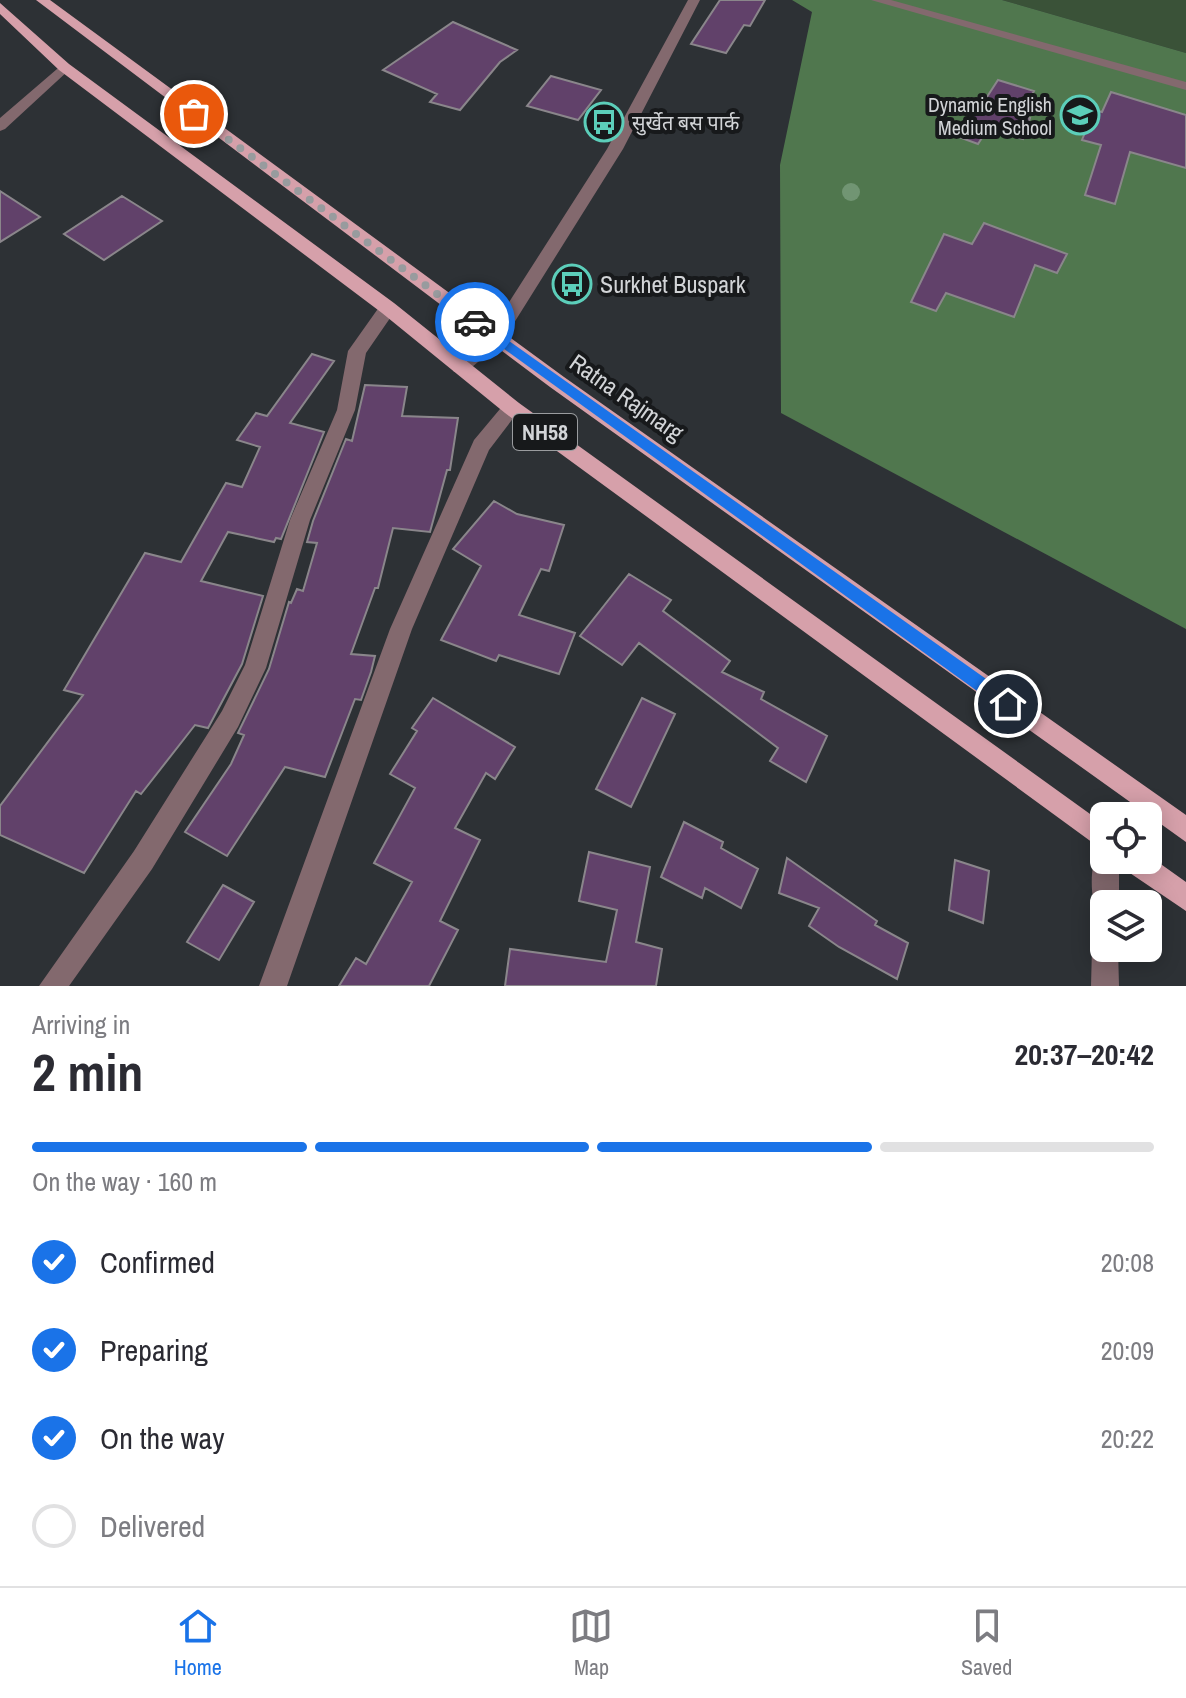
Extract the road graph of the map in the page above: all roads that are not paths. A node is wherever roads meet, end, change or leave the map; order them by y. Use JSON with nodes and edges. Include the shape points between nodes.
{"nodes":[{"id":1,"x":42,"y":0,"type":"edge"},
{"id":2,"x":694,"y":0,"type":"edge"},
{"id":3,"x":877,"y":0,"type":"edge"},
{"id":4,"x":0,"y":7,"type":"edge"},
{"id":5,"x":64,"y":67,"type":"junction"},
{"id":6,"x":1186,"y":86,"type":"edge"},
{"id":7,"x":1,"y":125,"type":"edge"},
{"id":8,"x":388,"y":308,"type":"junction"},
{"id":9,"x":496,"y":337,"type":"junction"},
{"id":10,"x":460,"y":367,"type":"junction"},
{"id":11,"x":512,"y":408,"type":"junction"},
{"id":12,"x":1090,"y":829,"type":"edge"},
{"id":13,"x":1186,"y":830,"type":"edge"},
{"id":14,"x":1153,"y":874,"type":"edge"},
{"id":15,"x":1186,"y":898,"type":"edge"},
{"id":16,"x":1105,"y":962,"type":"edge"},
{"id":17,"x":53,"y":986,"type":"edge"},
{"id":18,"x":273,"y":986,"type":"edge"},
{"id":19,"x":1105,"y":986,"type":"edge"}],
"edges":[{"from":1,"to":9,"type":"main road","name":"Ratna Rajmarg","number":"NH58"},
{"from":2,"to":9,"type":"street","via":[[615,149]]},
{"from":3,"to":6,"type":"street"},
{"from":4,"to":5,"type":"main road","number":"NH58"},
{"from":5,"to":7,"type":"street"},
{"from":5,"to":8,"type":"main road","number":"NH58"},
{"from":8,"to":10,"type":"main road","number":"NH58"},
{"from":8,"to":17,"type":"street","via":[[357,351],[346,410],[300,520],[255,668],[230,719],[143,860]]},
{"from":9,"to":10,"type":"street"},
{"from":9,"to":13,"type":"main road","name":"Ratna Rajmarg","number":"NH58"},
{"from":10,"to":11,"type":"main road","number":"NH58"},
{"from":11,"to":12,"type":"main road","number":"NH58"},
{"from":11,"to":18,"type":"street","via":[[481,446],[401,629]]},
{"from":14,"to":15,"type":"main road"},
{"from":16,"to":19,"type":"street"}]}
